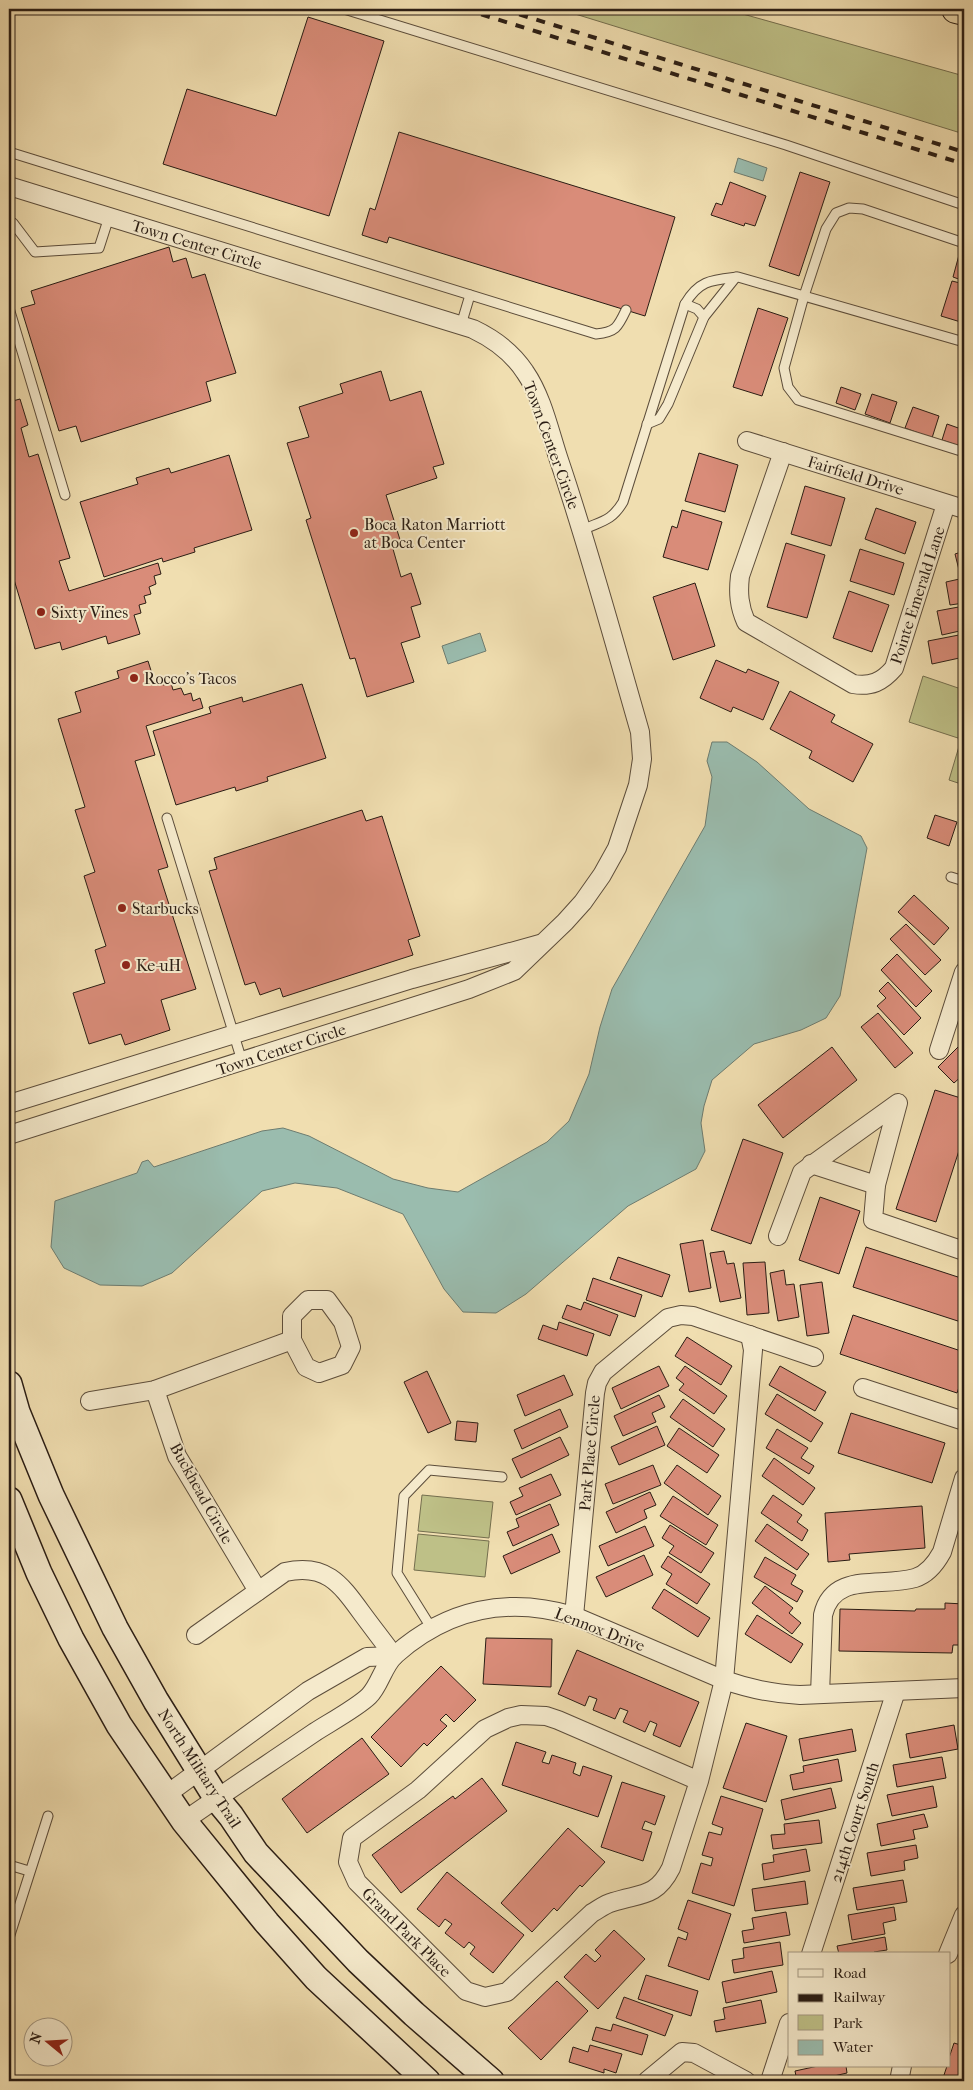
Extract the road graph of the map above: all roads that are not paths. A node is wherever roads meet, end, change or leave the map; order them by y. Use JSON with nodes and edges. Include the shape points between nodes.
{"nodes":[{"id":1,"x":344,"y":9,"type":"edge"},
{"id":2,"x":956,"y":9,"type":"edge"},
{"id":3,"x":964,"y":11,"type":"edge"},
{"id":4,"x":9,"y":152,"type":"edge"},
{"id":5,"x":9,"y":186,"type":"edge"},
{"id":6,"x":964,"y":205,"type":"edge"},
{"id":7,"x":109,"y":217,"type":"junction"},
{"id":8,"x":13,"y":223,"type":"dead end"},
{"id":9,"x":964,"y":243,"type":"edge"},
{"id":10,"x":736,"y":278,"type":"junction"},
{"id":11,"x":470,"y":295,"type":"junction"},
{"id":12,"x":804,"y":296,"type":"junction"},
{"id":13,"x":685,"y":304,"type":"junction"},
{"id":14,"x":9,"y":308,"type":"edge"},
{"id":15,"x":626,"y":310,"type":"dead end"},
{"id":16,"x":704,"y":317,"type":"junction"},
{"id":17,"x":461,"y":325,"type":"junction"},
{"id":18,"x":964,"y":342,"type":"edge"},
{"id":19,"x":647,"y":424,"type":"junction"},
{"id":20,"x":747,"y":441,"type":"dead end"},
{"id":21,"x":783,"y":452,"type":"junction"},
{"id":22,"x":964,"y":452,"type":"edge"},
{"id":23,"x":65,"y":495,"type":"dead end"},
{"id":24,"x":946,"y":504,"type":"junction"},
{"id":25,"x":964,"y":509,"type":"edge"},
{"id":26,"x":582,"y":530,"type":"junction"},
{"id":27,"x":167,"y":818,"type":"dead end"},
{"id":28,"x":951,"y":877,"type":"dead end"},
{"id":29,"x":964,"y":881,"type":"edge"},
{"id":30,"x":543,"y":944,"type":"junction"},
{"id":31,"x":964,"y":972,"type":"edge"},
{"id":32,"x":960,"y":1001,"type":"edge"},
{"id":33,"x":234,"y":1035,"type":"junction"},
{"id":34,"x":939,"y":1050,"type":"dead end"},
{"id":35,"x":242,"y":1061,"type":"junction"},
{"id":36,"x":9,"y":1104,"type":"edge"},
{"id":37,"x":9,"y":1135,"type":"edge"},
{"id":38,"x":811,"y":1164,"type":"junction"},
{"id":39,"x":876,"y":1185,"type":"junction"},
{"id":40,"x":778,"y":1236,"type":"dead end"},
{"id":41,"x":964,"y":1251,"type":"edge"},
{"id":42,"x":750,"y":1335,"type":"junction"},
{"id":43,"x":292,"y":1340,"type":"dead end"},
{"id":44,"x":814,"y":1357,"type":"dead end"},
{"id":45,"x":9,"y":1384,"type":"edge"},
{"id":46,"x":863,"y":1388,"type":"dead end"},
{"id":47,"x":155,"y":1390,"type":"junction"},
{"id":48,"x":90,"y":1400,"type":"dead end"},
{"id":49,"x":964,"y":1421,"type":"edge"},
{"id":50,"x":502,"y":1477,"type":"dead end"},
{"id":51,"x":964,"y":1478,"type":"edge"},
{"id":52,"x":9,"y":1500,"type":"edge"},
{"id":53,"x":258,"y":1591,"type":"junction"},
{"id":54,"x":574,"y":1616,"type":"junction"},
{"id":55,"x":432,"y":1629,"type":"junction"},
{"id":56,"x":196,"y":1635,"type":"dead end"},
{"id":57,"x":394,"y":1656,"type":"junction"},
{"id":58,"x":724,"y":1680,"type":"junction"},
{"id":59,"x":964,"y":1688,"type":"edge"},
{"id":60,"x":896,"y":1691,"type":"junction"},
{"id":61,"x":820,"y":1694,"type":"junction"},
{"id":62,"x":200,"y":1771,"type":"junction"},
{"id":63,"x":699,"y":1781,"type":"junction"},
{"id":64,"x":166,"y":1795,"type":"junction"},
{"id":65,"x":217,"y":1799,"type":"junction"},
{"id":66,"x":48,"y":1816,"type":"dead end"},
{"id":67,"x":184,"y":1822,"type":"junction"},
{"id":68,"x":9,"y":1865,"type":"edge"},
{"id":69,"x":29,"y":1871,"type":"junction"},
{"id":70,"x":964,"y":1915,"type":"edge"},
{"id":71,"x":9,"y":1938,"type":"edge"},
{"id":72,"x":812,"y":1952,"type":"edge"},
{"id":73,"x":949,"y":1952,"type":"edge"},
{"id":74,"x":788,"y":2026,"type":"edge"},
{"id":75,"x":902,"y":2068,"type":"edge"},
{"id":76,"x":427,"y":2081,"type":"edge"},
{"id":77,"x":491,"y":2081,"type":"edge"},
{"id":78,"x":647,"y":2081,"type":"edge"},
{"id":79,"x":746,"y":2081,"type":"edge"},
{"id":80,"x":770,"y":2081,"type":"edge"},
{"id":81,"x":899,"y":2081,"type":"edge"}],
"edges":[{"from":1,"to":6,"type":"lane","via":[[786,145]]},
{"from":2,"to":3,"type":"highway"},
{"from":4,"to":11,"type":"lane"},
{"from":5,"to":7,"type":"street","name":"Town Center Circle"},
{"from":7,"to":8,"type":"lane","via":[[99,248],[53,251],[34,252]]},
{"from":7,"to":17,"type":"street","name":"Town Center Circle"},
{"from":9,"to":12,"type":"lane","via":[[863,209],[849,208],[836,213],[826,229]]},
{"from":10,"to":12,"type":"lane"},
{"from":10,"to":13,"type":"lane","via":[[702,284]]},
{"from":10,"to":16,"type":"lane"},
{"from":11,"to":15,"type":"lane","via":[[596,334],[611,332],[620,324]]},
{"from":11,"to":17,"type":"lane"},
{"from":12,"to":18,"type":"lane"},
{"from":12,"to":22,"type":"lane","via":[[784,368],[788,387],[798,400]]},
{"from":13,"to":16,"type":"lane","via":[[697,309]]},
{"from":13,"to":19,"type":"lane"},
{"from":14,"to":23,"type":"lane"},
{"from":16,"to":19,"type":"lane","via":[[668,404],[659,419]]},
{"from":17,"to":26,"type":"street","name":"Town Center Circle","via":[[497,342],[528,377]]},
{"from":19,"to":26,"type":"lane","via":[[623,502],[607,520]]},
{"from":20,"to":21,"type":"street","name":"Fairfield Drive"},
{"from":21,"to":24,"type":"street","name":"Fairfield Drive"},
{"from":21,"to":24,"type":"street","name":"Pointe Emerald Lane","via":[[740,576],[741,610],[746,622],[853,684],[876,684],[894,668]]},
{"from":24,"to":25,"type":"street","name":"Fairfield Drive"},
{"from":26,"to":30,"type":"street","name":"Town Center Circle","via":[[640,732],[642,759],[638,785],[617,848],[583,902]]},
{"from":27,"to":33,"type":"lane"},
{"from":28,"to":29,"type":"lane"},
{"from":30,"to":33,"type":"street","name":"Town Center Circle","via":[[412,979]]},
{"from":30,"to":35,"type":"street","name":"Town Center Circle","via":[[514,971],[469,989]]},
{"from":31,"to":32,"type":"street"},
{"from":32,"to":34,"type":"street"},
{"from":33,"to":35,"type":"lane"},
{"from":33,"to":36,"type":"street","name":"Town Center Circle"},
{"from":35,"to":37,"type":"street","name":"Town Center Circle"},
{"from":38,"to":39,"type":"street"},
{"from":38,"to":39,"type":"street","via":[[898,1104]]},
{"from":38,"to":40,"type":"street","via":[[802,1172]]},
{"from":39,"to":41,"type":"street","via":[[873,1220]]},
{"from":42,"to":44,"type":"street","name":"Park Place Circle"},
{"from":42,"to":54,"type":"street","name":"Park Place Circle","via":[[693,1316],[668,1318],[603,1372],[595,1392]]},
{"from":42,"to":58,"type":"street","via":[[753,1350]]},
{"from":43,"to":47,"type":"street"},
{"from":45,"to":62,"type":"main road","name":"North Military Trail","via":[[17,1412],[51,1494],[114,1628]]},
{"from":46,"to":49,"type":"street"},
{"from":47,"to":48,"type":"street"},
{"from":47,"to":53,"type":"street","name":"Buckhead Circle","via":[[177,1456]]},
{"from":50,"to":55,"type":"lane","via":[[429,1470],[404,1496],[397,1573]]},
{"from":51,"to":61,"type":"street","via":[[942,1552],[927,1572],[915,1578],[843,1587],[825,1603]]},
{"from":52,"to":64,"type":"main road","via":[[71,1639],[119,1725]]},
{"from":53,"to":56,"type":"street"},
{"from":53,"to":57,"type":"street","via":[[286,1572],[297,1569],[323,1573],[344,1587]]},
{"from":54,"to":55,"type":"street","name":"Lennox Drive","via":[[529,1606],[504,1606],[479,1610]]},
{"from":54,"to":58,"type":"street","name":"Lennox Drive"},
{"from":55,"to":57,"type":"street","name":"Lennox Drive"},
{"from":57,"to":62,"type":"street","via":[[367,1657],[308,1692]]},
{"from":57,"to":65,"type":"street","name":"Lennox Drive","via":[[369,1696]]},
{"from":58,"to":61,"type":"street","name":"Lennox Drive","via":[[774,1694]]},
{"from":58,"to":63,"type":"street","name":"Grand Park Place"},
{"from":59,"to":60,"type":"street","name":"Lennox Drive"},
{"from":60,"to":61,"type":"street","name":"Lennox Drive"},
{"from":60,"to":72,"type":"street","name":"214th Court South"},
{"from":62,"to":64,"type":"street"},
{"from":62,"to":65,"type":"main road","name":"North Military Trail"},
{"from":63,"to":63,"type":"street","name":"Grand Park Place","via":[[558,1720],[533,1715],[508,1718],[485,1729],[418,1790],[352,1838],[348,1862],[357,1882],[466,1991],[485,1997],[507,1992],[592,1913],[613,1902],[648,1893],[666,1879]]},
{"from":64,"to":67,"type":"main road"},
{"from":65,"to":67,"type":"street","name":"Lennox Drive"},
{"from":65,"to":77,"type":"main road","name":"North Military Trail","via":[[256,1853],[358,1960],[421,2021]]},
{"from":66,"to":69,"type":"lane"},
{"from":67,"to":76,"type":"main road","via":[[316,1978]]},
{"from":68,"to":69,"type":"lane"},
{"from":69,"to":71,"type":"lane"},
{"from":70,"to":73,"type":"street"},
{"from":74,"to":80,"type":"street"},
{"from":75,"to":81,"type":"street"},
{"from":78,"to":79,"type":"street","via":[[682,2052],[694,2053]]}]}
